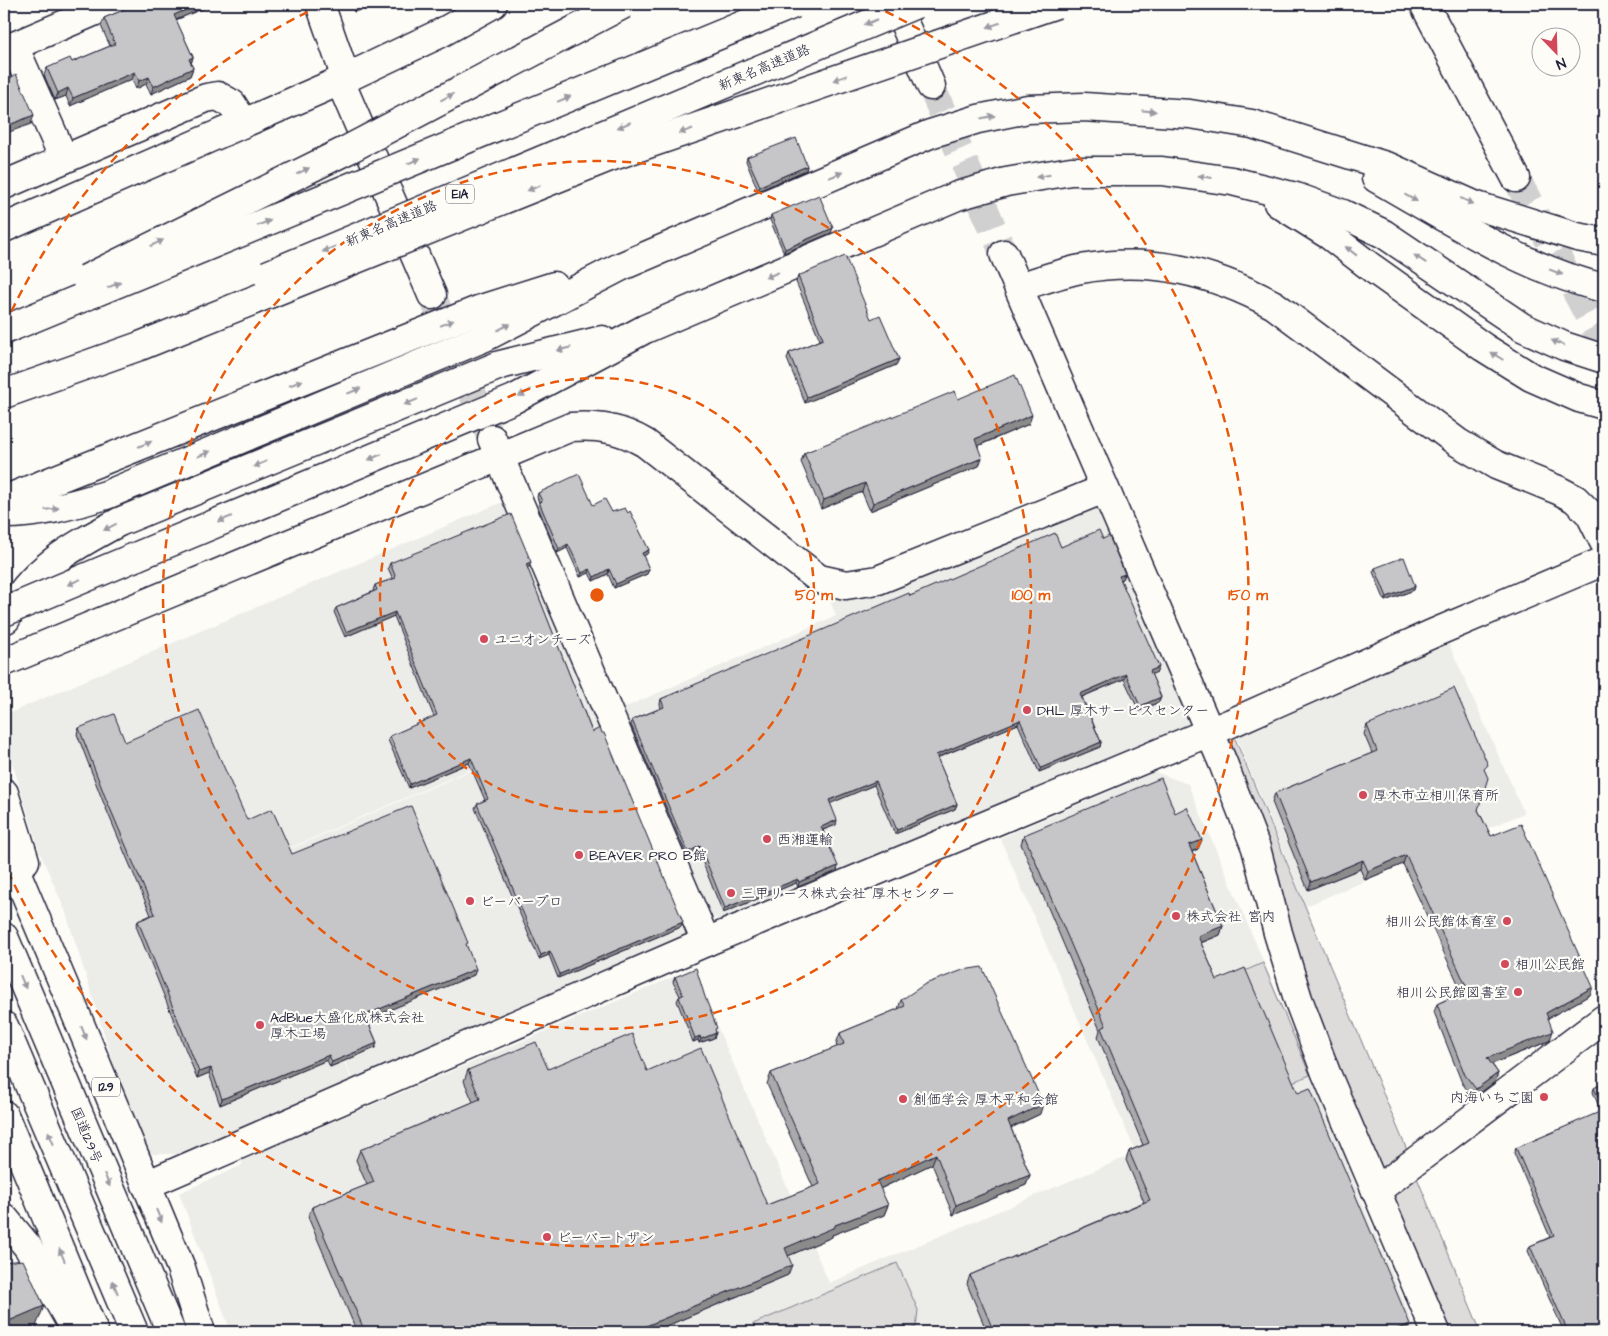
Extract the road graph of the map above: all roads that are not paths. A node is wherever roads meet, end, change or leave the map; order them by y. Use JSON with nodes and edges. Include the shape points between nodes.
{"nodes":[{"id":1,"x":112,"y":4,"type":"edge"},
{"id":2,"x":320,"y":4,"type":"edge"},
{"id":3,"x":493,"y":4,"type":"edge"},
{"id":4,"x":624,"y":4,"type":"edge"},
{"id":5,"x":794,"y":4,"type":"edge"},
{"id":6,"x":896,"y":4,"type":"edge"},
{"id":7,"x":916,"y":4,"type":"edge"},
{"id":8,"x":1056,"y":4,"type":"edge"},
{"id":9,"x":1424,"y":4,"type":"edge"},
{"id":10,"x":340,"y":81,"type":"junction"},
{"id":11,"x":931,"y":86,"type":"tunnel mouth"},
{"id":12,"x":244,"y":122,"type":"junction"},
{"id":13,"x":1308,"y":140,"type":"junction"},
{"id":14,"x":64,"y":159,"type":"junction"},
{"id":15,"x":1516,"y":178,"type":"tunnel mouth"},
{"id":16,"x":1232,"y":181,"type":"junction"},
{"id":17,"x":4,"y":185,"type":"edge"},
{"id":18,"x":4,"y":228,"type":"edge"},
{"id":19,"x":1604,"y":242,"type":"edge"},
{"id":20,"x":1004,"y":254,"type":"tunnel mouth"},
{"id":21,"x":620,"y":267,"type":"junction"},
{"id":22,"x":1018,"y":286,"type":"junction"},
{"id":23,"x":1604,"y":288,"type":"edge"},
{"id":24,"x":432,"y":295,"type":"tunnel mouth"},
{"id":25,"x":4,"y":319,"type":"edge"},
{"id":26,"x":645,"y":329,"type":"junction"},
{"id":27,"x":4,"y":330,"type":"edge"},
{"id":28,"x":1604,"y":359,"type":"edge"},
{"id":29,"x":4,"y":385,"type":"edge"},
{"id":30,"x":4,"y":394,"type":"edge"},
{"id":31,"x":1604,"y":405,"type":"edge"},
{"id":32,"x":495,"y":446,"type":"junction"},
{"id":33,"x":1104,"y":488,"type":"junction"},
{"id":34,"x":4,"y":500,"type":"edge"},
{"id":35,"x":4,"y":514,"type":"edge"},
{"id":36,"x":1604,"y":542,"type":"edge"},
{"id":37,"x":1604,"y":561,"type":"edge"},
{"id":38,"x":4,"y":612,"type":"edge"},
{"id":39,"x":4,"y":623,"type":"edge"},
{"id":40,"x":4,"y":662,"type":"edge"},
{"id":41,"x":1210,"y":732,"type":"junction"},
{"id":42,"x":4,"y":793,"type":"edge"},
{"id":43,"x":4,"y":843,"type":"edge"},
{"id":44,"x":4,"y":938,"type":"edge"},
{"id":45,"x":706,"y":942,"type":"junction"},
{"id":46,"x":68,"y":995,"type":"junction"},
{"id":47,"x":1604,"y":1019,"type":"edge"},
{"id":48,"x":4,"y":1026,"type":"edge"},
{"id":49,"x":4,"y":1115,"type":"edge"},
{"id":50,"x":146,"y":1185,"type":"junction"},
{"id":51,"x":1376,"y":1191,"type":"junction"},
{"id":52,"x":4,"y":1218,"type":"edge"},
{"id":53,"x":76,"y":1332,"type":"edge"},
{"id":54,"x":94,"y":1332,"type":"edge"},
{"id":55,"x":134,"y":1332,"type":"edge"},
{"id":56,"x":171,"y":1332,"type":"edge"},
{"id":57,"x":201,"y":1332,"type":"edge"},
{"id":58,"x":1436,"y":1332,"type":"edge"}],
"edges":[{"from":1,"to":14,"type":"main road","via":[[14,46]]},
{"from":2,"to":10,"type":"main road","via":[[343,70]]},
{"from":3,"to":10,"type":"main road","via":[[439,34]]},
{"from":25,"to":4,"type":"main road","one_way":true,"bridge":true,"via":[[347,150]]},
{"from":27,"to":5,"type":"main road","one_way":true,"bridge":true},
{"from":6,"to":11,"type":"main road"},
{"from":7,"to":29,"type":"main road","name":"新東名高速道路","number":"E1A","one_way":true,"bridge":true},
{"from":8,"to":30,"type":"main road","one_way":true,"bridge":true,"via":[[608,158],[140,346]]},
{"from":9,"to":15,"type":"main road"},
{"from":10,"to":12,"type":"main road"},
{"from":10,"to":24,"type":"main road"},
{"from":12,"to":14,"type":"main road","via":[[232,104],[218,96],[212,97]]},
{"from":12,"to":18,"type":"main road"},
{"from":13,"to":19,"type":"main road","one_way":true,"via":[[1389,167],[1474,204],[1577,237]]},
{"from":21,"to":13,"type":"main road","one_way":true,"via":[[930,134],[978,119],[1028,109],[1084,107],[1190,114],[1252,124]]},
{"from":13,"to":23,"type":"main road","one_way":true,"via":[[1496,246],[1550,270]]},
{"from":14,"to":17,"type":"main road"},
{"from":16,"to":26,"type":"main road","one_way":true,"via":[[1162,171],[1071,171],[1006,182],[957,196]]},
{"from":28,"to":16,"type":"main road","one_way":true,"via":[[1522,327],[1384,234],[1343,214],[1296,197]]},
{"from":31,"to":16,"type":"main road","one_way":true,"via":[[1531,378],[1284,205]]},
{"from":20,"to":22,"type":"main road"},
{"from":34,"to":21,"type":"main road","one_way":true,"via":[[481,309]]},
{"from":35,"to":21,"type":"main road","one_way":true,"via":[[64,508],[106,494],[484,337]]},
{"from":22,"to":33,"type":"main road"},
{"from":22,"to":36,"type":"main road","via":[[1080,269],[1154,264],[1222,281],[1253,294],[1274,305],[1457,442],[1496,465],[1576,499],[1590,514]]},
{"from":26,"to":38,"type":"main road","one_way":true,"bridge":true,"via":[[514,399]]},
{"from":26,"to":39,"type":"main road","one_way":true,"via":[[500,365],[119,522],[74,546],[40,571],[12,604]]},
{"from":32,"to":33,"type":"main road","via":[[571,427],[612,428],[630,434],[819,579],[846,585],[878,580]]},
{"from":32,"to":40,"type":"main road"},
{"from":32,"to":45,"type":"main road"},
{"from":33,"to":41,"type":"main road"},
{"from":37,"to":41,"type":"main road"},
{"from":41,"to":45,"type":"main road"},
{"from":41,"to":51,"type":"main road","via":[[1256,848],[1298,999]]},
{"from":42,"to":46,"type":"main road"},
{"from":43,"to":46,"type":"main road","number":"129"},
{"from":44,"to":56,"type":"main road","name":"国道129号","number":"129","one_way":true},
{"from":45,"to":50,"type":"main road"},
{"from":46,"to":50,"type":"main road","number":"129","one_way":true},
{"from":47,"to":51,"type":"main road"},
{"from":55,"to":48,"type":"main road","one_way":true},
{"from":54,"to":49,"type":"main road","one_way":true},
{"from":50,"to":57,"type":"main road","number":"129","one_way":true,"via":[[181,1268]]},
{"from":51,"to":58,"type":"main road"},
{"from":52,"to":53,"type":"main road","via":[[28,1247]]}]}
